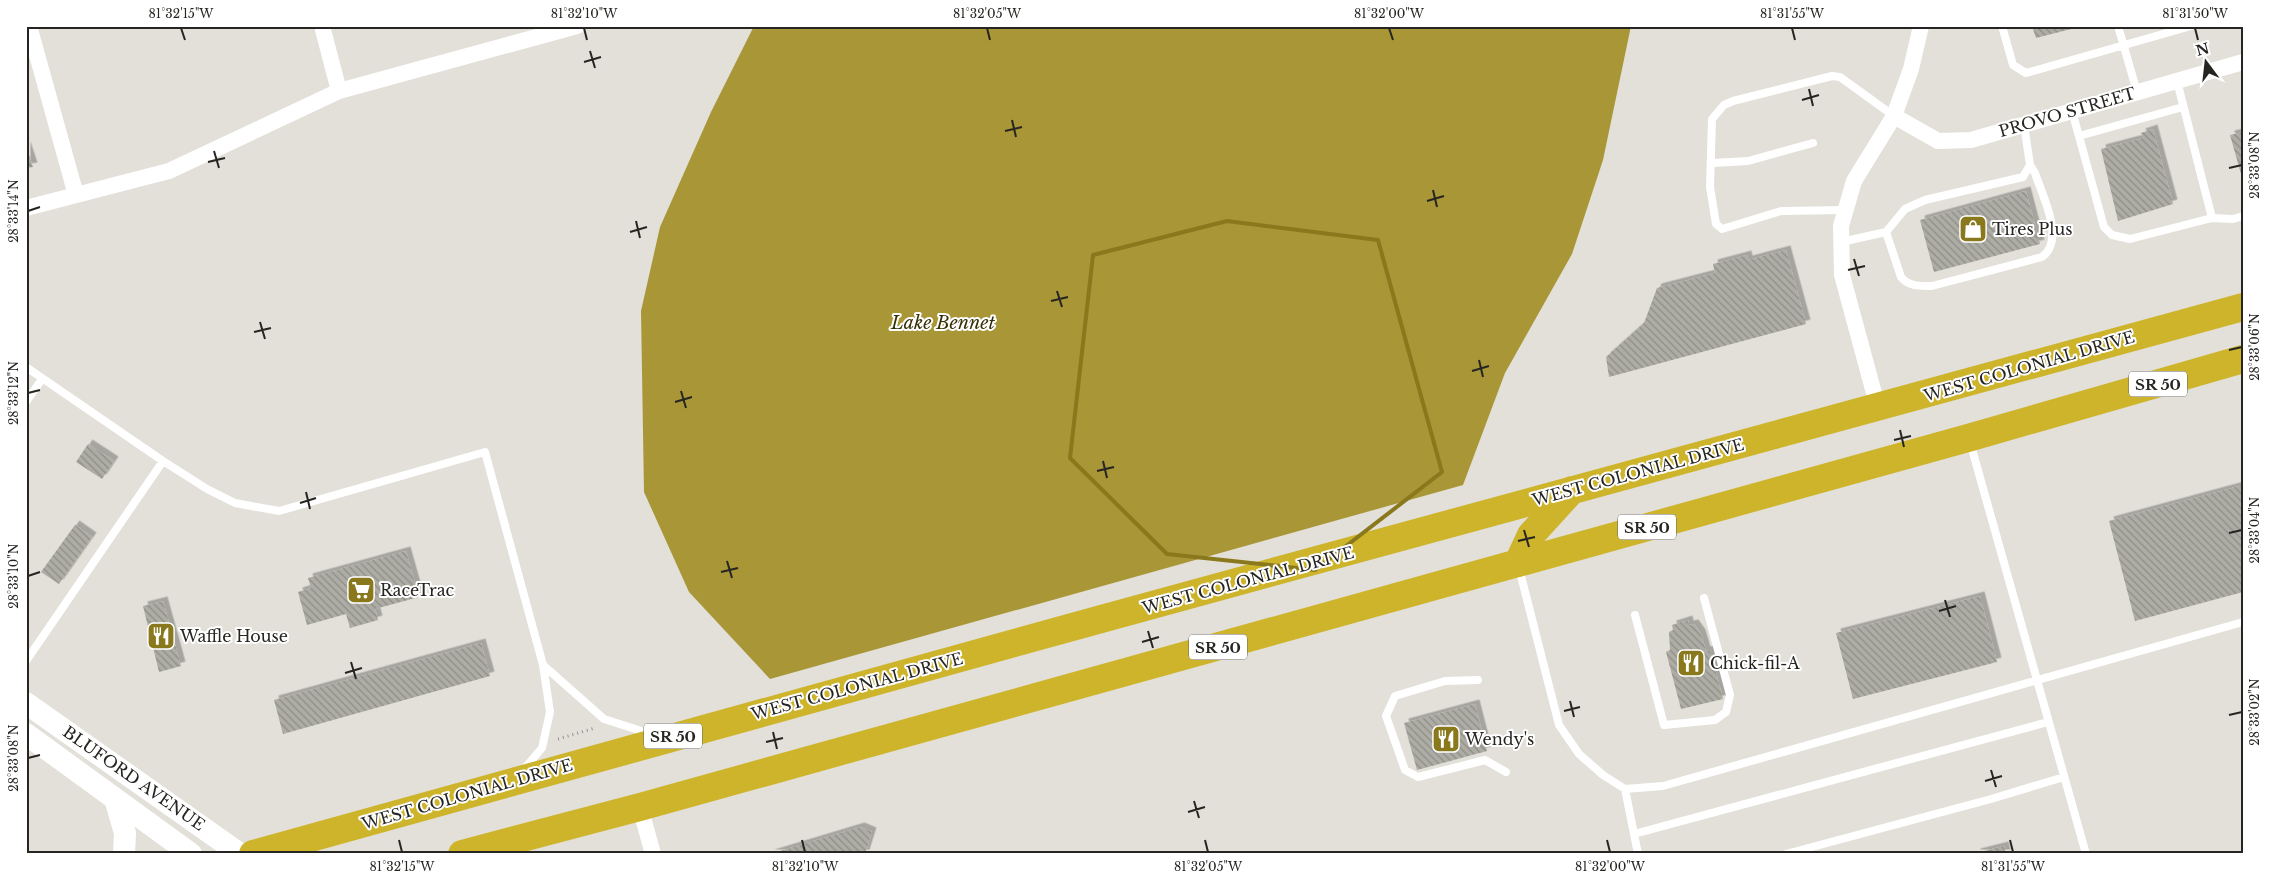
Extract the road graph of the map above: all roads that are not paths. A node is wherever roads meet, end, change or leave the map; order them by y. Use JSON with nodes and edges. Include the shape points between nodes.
{"nodes":[{"id":1,"x":29,"y":26,"type":"edge"},
{"id":2,"x":322,"y":26,"type":"edge"},
{"id":3,"x":577,"y":26,"type":"edge"},
{"id":4,"x":1921,"y":26,"type":"edge"},
{"id":5,"x":2002,"y":26,"type":"edge"},
{"id":6,"x":2118,"y":26,"type":"edge"},
{"id":7,"x":2191,"y":26,"type":"edge"},
{"id":8,"x":2124,"y":45,"type":"junction"},
{"id":9,"x":2243,"y":62,"type":"edge"},
{"id":10,"x":2177,"y":81,"type":"junction"},
{"id":11,"x":339,"y":91,"type":"junction"},
{"id":12,"x":2137,"y":92,"type":"junction"},
{"id":13,"x":2183,"y":106,"type":"junction"},
{"id":14,"x":2072,"y":111,"type":"junction"},
{"id":15,"x":1894,"y":116,"type":"junction"},
{"id":16,"x":2024,"y":125,"type":"junction"},
{"id":17,"x":2079,"y":136,"type":"junction"},
{"id":18,"x":1813,"y":143,"type":"dead end"},
{"id":19,"x":1712,"y":163,"type":"junction"},
{"id":20,"x":2030,"y":165,"type":"junction"},
{"id":21,"x":76,"y":195,"type":"junction"},
{"id":22,"x":26,"y":208,"type":"edge"},
{"id":23,"x":1846,"y":210,"type":"junction"},
{"id":24,"x":2243,"y":216,"type":"edge"},
{"id":25,"x":2212,"y":218,"type":"junction"},
{"id":26,"x":1886,"y":232,"type":"junction"},
{"id":27,"x":1841,"y":242,"type":"junction"},
{"id":28,"x":2243,"y":306,"type":"edge"},
{"id":29,"x":2243,"y":359,"type":"edge"},
{"id":30,"x":26,"y":366,"type":"edge"},
{"id":31,"x":42,"y":379,"type":"junction"},
{"id":32,"x":26,"y":402,"type":"edge"},
{"id":33,"x":1878,"y":408,"type":"junction"},
{"id":34,"x":1968,"y":438,"type":"junction"},
{"id":35,"x":163,"y":461,"type":"junction"},
{"id":36,"x":1572,"y":490,"type":"junction"},
{"id":37,"x":1518,"y":563,"type":"junction"},
{"id":38,"x":1704,"y":598,"type":"dead end"},
{"id":39,"x":1635,"y":615,"type":"dead end"},
{"id":40,"x":2243,"y":622,"type":"edge"},
{"id":41,"x":26,"y":661,"type":"edge"},
{"id":42,"x":543,"y":665,"type":"junction"},
{"id":43,"x":1478,"y":680,"type":"dead end"},
{"id":44,"x":2037,"y":680,"type":"junction"},
{"id":45,"x":26,"y":703,"type":"edge"},
{"id":46,"x":2048,"y":722,"type":"junction"},
{"id":47,"x":686,"y":732,"type":"junction"},
{"id":48,"x":26,"y":734,"type":"edge"},
{"id":49,"x":1506,"y":772,"type":"dead end"},
{"id":50,"x":2064,"y":777,"type":"junction"},
{"id":51,"x":515,"y":780,"type":"junction"},
{"id":52,"x":1625,"y":789,"type":"junction"},
{"id":53,"x":115,"y":799,"type":"junction"},
{"id":54,"x":640,"y":807,"type":"junction"},
{"id":55,"x":1634,"y":834,"type":"junction"},
{"id":56,"x":124,"y":854,"type":"edge"},
{"id":57,"x":191,"y":854,"type":"edge"},
{"id":58,"x":240,"y":854,"type":"edge"},
{"id":59,"x":253,"y":854,"type":"edge"},
{"id":60,"x":462,"y":854,"type":"edge"},
{"id":61,"x":653,"y":854,"type":"edge"},
{"id":62,"x":1638,"y":854,"type":"edge"},
{"id":63,"x":1786,"y":854,"type":"edge"},
{"id":64,"x":2086,"y":854,"type":"edge"}],
"edges":[{"from":1,"to":21,"type":"street"},
{"from":2,"to":11,"type":"street"},
{"from":3,"to":11,"type":"street"},
{"from":4,"to":15,"type":"street","via":[[1911,69]]},
{"from":5,"to":8,"type":"lane","via":[[2013,65],[2026,73]]},
{"from":6,"to":8,"type":"lane"},
{"from":7,"to":8,"type":"lane"},
{"from":8,"to":12,"type":"lane"},
{"from":9,"to":10,"type":"street","name":"PROVO STREET"},
{"from":10,"to":12,"type":"street","name":"PROVO STREET"},
{"from":10,"to":13,"type":"lane"},
{"from":11,"to":21,"type":"street","via":[[169,171]]},
{"from":12,"to":14,"type":"street","name":"PROVO STREET"},
{"from":13,"to":17,"type":"lane"},
{"from":13,"to":25,"type":"lane"},
{"from":14,"to":16,"type":"street","name":"PROVO STREET"},
{"from":14,"to":17,"type":"lane"},
{"from":15,"to":16,"type":"street","name":"PROVO STREET","via":[[1938,141],[1971,140]]},
{"from":15,"to":19,"type":"lane","via":[[1840,77],[1818,78],[1724,104],[1712,119]]},
{"from":15,"to":23,"type":"street","via":[[1854,181]]},
{"from":16,"to":20,"type":"lane"},
{"from":17,"to":25,"type":"lane","via":[[2104,227],[2112,235],[2130,239]]},
{"from":18,"to":19,"type":"lane","via":[[1748,161]]},
{"from":19,"to":23,"type":"lane","via":[[1710,187],[1718,228],[1781,211]]},
{"from":20,"to":26,"type":"lane","via":[[2023,177],[1925,200],[1905,209]]},
{"from":20,"to":26,"type":"lane","via":[[2054,236],[2048,252],[2042,257],[1932,286],[1920,286],[1905,282],[1901,277]]},
{"from":21,"to":22,"type":"street"},
{"from":23,"to":27,"type":"street"},
{"from":24,"to":25,"type":"lane"},
{"from":26,"to":27,"type":"lane"},
{"from":27,"to":33,"type":"street","via":[[1842,275]]},
{"from":28,"to":33,"type":"highway","name":"WEST COLONIAL DRIVE","number":"SR 50"},
{"from":29,"to":34,"type":"highway","number":"SR 50"},
{"from":30,"to":31,"type":"lane"},
{"from":31,"to":32,"type":"lane"},
{"from":31,"to":35,"type":"lane"},
{"from":33,"to":36,"type":"highway","name":"WEST COLONIAL DRIVE","number":"SR 50"},
{"from":34,"to":37,"type":"highway","number":"SR 50"},
{"from":34,"to":44,"type":"lane"},
{"from":35,"to":41,"type":"lane"},
{"from":35,"to":42,"type":"lane","via":[[235,503],[279,511],[485,452]]},
{"from":36,"to":37,"type":"highway","via":[[1531,535]]},
{"from":36,"to":47,"type":"highway","name":"WEST COLONIAL DRIVE","number":"SR 50"},
{"from":37,"to":52,"type":"lane","via":[[1559,725],[1579,754]]},
{"from":37,"to":54,"type":"highway","number":"SR 50"},
{"from":38,"to":39,"type":"lane","via":[[1730,695],[1726,712],[1715,720],[1664,725]]},
{"from":40,"to":44,"type":"lane"},
{"from":42,"to":47,"type":"lane","via":[[604,719],[652,734]]},
{"from":42,"to":51,"type":"lane","via":[[550,712],[542,748]]},
{"from":43,"to":49,"type":"lane","via":[[1445,681],[1395,696],[1386,716],[1405,770],[1418,777],[1485,760]]},
{"from":44,"to":46,"type":"lane"},
{"from":44,"to":52,"type":"lane","via":[[1662,786]]},
{"from":45,"to":58,"type":"street","name":"BLUFORD AVENUE"},
{"from":46,"to":50,"type":"lane"},
{"from":46,"to":55,"type":"lane"},
{"from":47,"to":51,"type":"highway","name":"WEST COLONIAL DRIVE","number":"SR 50"},
{"from":48,"to":53,"type":"street","name":"BLUFORD AVENUE"},
{"from":50,"to":63,"type":"lane"},
{"from":50,"to":64,"type":"lane"},
{"from":51,"to":59,"type":"highway","name":"WEST COLONIAL DRIVE","number":"SR 50"},
{"from":52,"to":55,"type":"lane"},
{"from":53,"to":56,"type":"street","via":[[125,833]]},
{"from":53,"to":57,"type":"street","name":"BLUFORD AVENUE"},
{"from":54,"to":60,"type":"highway","number":"SR 50"},
{"from":54,"to":61,"type":"street"},
{"from":55,"to":62,"type":"lane"}]}
